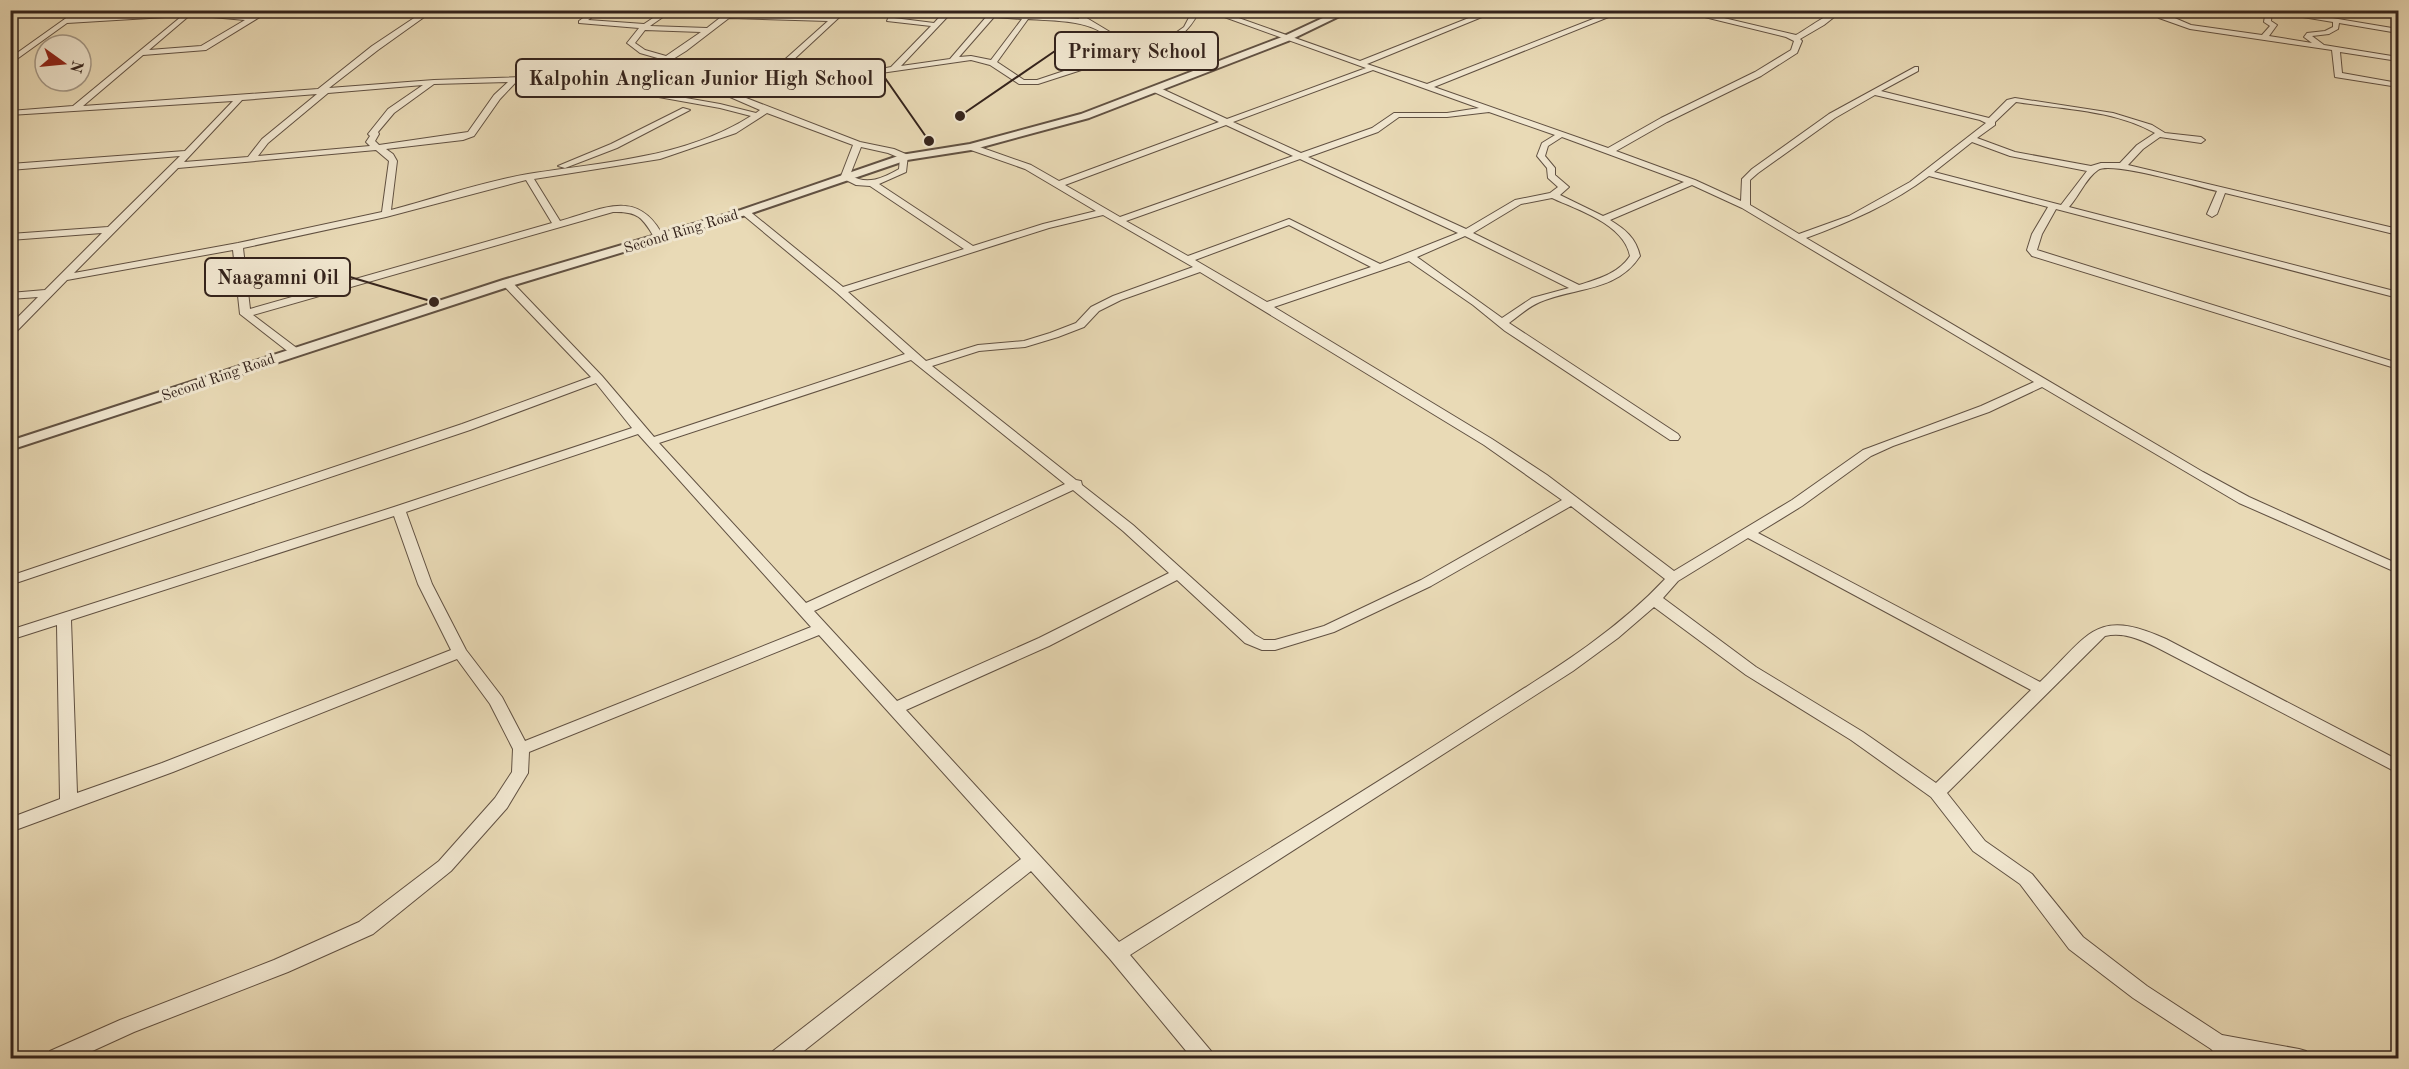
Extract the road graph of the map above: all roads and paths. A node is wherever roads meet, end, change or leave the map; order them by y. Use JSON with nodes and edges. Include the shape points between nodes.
{"nodes":[{"id":1,"x":80,"y":10,"type":"edge"},
{"id":2,"x":268,"y":10,"type":"edge"},
{"id":3,"x":431,"y":10,"type":"edge"},
{"id":4,"x":507,"y":10,"type":"edge"},
{"id":5,"x":533,"y":10,"type":"edge"},
{"id":6,"x":599,"y":10,"type":"edge"},
{"id":7,"x":670,"y":10,"type":"edge"},
{"id":8,"x":735,"y":10,"type":"edge"},
{"id":9,"x":844,"y":10,"type":"edge"},
{"id":10,"x":896,"y":10,"type":"edge"},
{"id":11,"x":1098,"y":10,"type":"edge"},
{"id":12,"x":1197,"y":10,"type":"edge"},
{"id":13,"x":1208,"y":10,"type":"edge"},
{"id":14,"x":1496,"y":10,"type":"edge"},
{"id":15,"x":1623,"y":10,"type":"edge"},
{"id":16,"x":1679,"y":10,"type":"edge"},
{"id":17,"x":1840,"y":10,"type":"edge"},
{"id":18,"x":2151,"y":10,"type":"edge"},
{"id":19,"x":2270,"y":10,"type":"edge"},
{"id":20,"x":950,"y":11,"type":"edge"},
{"id":21,"x":1341,"y":11,"type":"edge"},
{"id":22,"x":190,"y":12,"type":"edge"},
{"id":23,"x":995,"y":12,"type":"edge"},
{"id":24,"x":1028,"y":13,"type":"edge"},
{"id":25,"x":728,"y":16,"type":"junction"},
{"id":26,"x":252,"y":20,"type":"junction"},
{"id":27,"x":834,"y":20,"type":"junction"},
{"id":28,"x":66,"y":21,"type":"junction"},
{"id":29,"x":2336,"y":21,"type":"junction"},
{"id":30,"x":1087,"y":22,"type":"junction"},
{"id":31,"x":937,"y":25,"type":"junction"},
{"id":32,"x":645,"y":27,"type":"junction"},
{"id":33,"x":709,"y":30,"type":"junction"},
{"id":34,"x":2398,"y":31,"type":"edge"},
{"id":35,"x":2264,"y":37,"type":"junction"},
{"id":36,"x":1796,"y":38,"type":"junction"},
{"id":37,"x":1285,"y":39,"type":"junction"},
{"id":38,"x":2332,"y":49,"type":"junction"},
{"id":39,"x":1137,"y":50,"type":"junction"},
{"id":40,"x":140,"y":53,"type":"junction"},
{"id":41,"x":668,"y":59,"type":"junction"},
{"id":42,"x":954,"y":59,"type":"junction"},
{"id":43,"x":2398,"y":59,"type":"edge"},
{"id":44,"x":10,"y":62,"type":"edge"},
{"id":45,"x":993,"y":63,"type":"junction"},
{"id":46,"x":1362,"y":63,"type":"junction"},
{"id":47,"x":784,"y":65,"type":"junction"},
{"id":48,"x":1210,"y":66,"type":"junction"},
{"id":49,"x":1375,"y":67,"type":"junction"},
{"id":50,"x":893,"y":69,"type":"junction"},
{"id":51,"x":1915,"y":69,"type":"dead end"},
{"id":52,"x":641,"y":75,"type":"junction"},
{"id":53,"x":566,"y":78,"type":"junction"},
{"id":54,"x":514,"y":80,"type":"junction"},
{"id":55,"x":434,"y":82,"type":"junction"},
{"id":56,"x":2398,"y":85,"type":"edge"},
{"id":57,"x":1430,"y":86,"type":"junction"},
{"id":58,"x":324,"y":90,"type":"junction"},
{"id":59,"x":1156,"y":90,"type":"junction"},
{"id":60,"x":1874,"y":92,"type":"junction"},
{"id":61,"x":735,"y":97,"type":"junction"},
{"id":62,"x":240,"y":98,"type":"junction"},
{"id":63,"x":76,"y":108,"type":"junction"},
{"id":64,"x":1493,"y":109,"type":"junction"},
{"id":65,"x":686,"y":110,"type":"dead end"},
{"id":66,"x":766,"y":110,"type":"junction"},
{"id":67,"x":10,"y":113,"type":"edge"},
{"id":68,"x":756,"y":115,"type":"junction"},
{"id":69,"x":1991,"y":121,"type":"junction"},
{"id":70,"x":1228,"y":122,"type":"junction"},
{"id":71,"x":1563,"y":134,"type":"junction"},
{"id":72,"x":2160,"y":135,"type":"junction"},
{"id":73,"x":1971,"y":139,"type":"junction"},
{"id":74,"x":2201,"y":140,"type":"dead end"},
{"id":75,"x":858,"y":144,"type":"junction"},
{"id":76,"x":971,"y":147,"type":"junction"},
{"id":77,"x":379,"y":148,"type":"junction"},
{"id":78,"x":1609,"y":151,"type":"junction"},
{"id":79,"x":189,"y":153,"type":"junction"},
{"id":80,"x":1302,"y":156,"type":"junction"},
{"id":81,"x":905,"y":157,"type":"junction"},
{"id":82,"x":251,"y":159,"type":"junction"},
{"id":83,"x":177,"y":165,"type":"junction"},
{"id":84,"x":2122,"y":166,"type":"junction"},
{"id":85,"x":10,"y":167,"type":"edge"},
{"id":86,"x":2091,"y":169,"type":"junction"},
{"id":87,"x":548,"y":173,"type":"junction"},
{"id":88,"x":1929,"y":173,"type":"junction"},
{"id":89,"x":845,"y":176,"type":"junction"},
{"id":90,"x":528,"y":177,"type":"junction"},
{"id":91,"x":1692,"y":182,"type":"junction"},
{"id":92,"x":873,"y":184,"type":"junction"},
{"id":93,"x":1058,"y":185,"type":"junction"},
{"id":94,"x":2222,"y":190,"type":"junction"},
{"id":95,"x":1553,"y":195,"type":"junction"},
{"id":96,"x":1745,"y":206,"type":"junction"},
{"id":97,"x":2059,"y":206,"type":"junction"},
{"id":98,"x":745,"y":212,"type":"junction"},
{"id":99,"x":1102,"y":212,"type":"junction"},
{"id":100,"x":386,"y":214,"type":"junction"},
{"id":101,"x":2212,"y":214,"type":"dead end"},
{"id":102,"x":1603,"y":219,"type":"junction"},
{"id":103,"x":1119,"y":220,"type":"junction"},
{"id":104,"x":557,"y":223,"type":"junction"},
{"id":105,"x":110,"y":230,"type":"junction"},
{"id":106,"x":2398,"y":232,"type":"edge"},
{"id":107,"x":1466,"y":233,"type":"junction"},
{"id":108,"x":10,"y":237,"type":"edge"},
{"id":109,"x":659,"y":238,"type":"junction"},
{"id":110,"x":1797,"y":238,"type":"junction"},
{"id":111,"x":238,"y":246,"type":"junction"},
{"id":112,"x":971,"y":249,"type":"junction"},
{"id":113,"x":1410,"y":257,"type":"junction"},
{"id":114,"x":1187,"y":260,"type":"junction"},
{"id":115,"x":1379,"y":267,"type":"junction"},
{"id":116,"x":1201,"y":268,"type":"junction"},
{"id":117,"x":63,"y":278,"type":"junction"},
{"id":118,"x":507,"y":283,"type":"junction"},
{"id":119,"x":1578,"y":289,"type":"junction"},
{"id":120,"x":841,"y":291,"type":"junction"},
{"id":121,"x":48,"y":293,"type":"junction"},
{"id":122,"x":2398,"y":295,"type":"edge"},
{"id":123,"x":10,"y":296,"type":"edge"},
{"id":124,"x":1266,"y":306,"type":"junction"},
{"id":125,"x":245,"y":314,"type":"junction"},
{"id":126,"x":1502,"y":323,"type":"junction"},
{"id":127,"x":10,"y":332,"type":"edge"},
{"id":128,"x":294,"y":351,"type":"junction"},
{"id":129,"x":914,"y":355,"type":"junction"},
{"id":130,"x":924,"y":365,"type":"junction"},
{"id":131,"x":2398,"y":366,"type":"edge"},
{"id":132,"x":598,"y":378,"type":"junction"},
{"id":133,"x":2042,"y":383,"type":"junction"},
{"id":134,"x":640,"y":429,"type":"junction"},
{"id":135,"x":1674,"y":437,"type":"dead end"},
{"id":136,"x":653,"y":441,"type":"junction"},
{"id":137,"x":10,"y":446,"type":"edge"},
{"id":138,"x":1076,"y":484,"type":"junction"},
{"id":139,"x":1570,"y":501,"type":"junction"},
{"id":140,"x":399,"y":510,"type":"junction"},
{"id":141,"x":1748,"y":533,"type":"junction"},
{"id":142,"x":2398,"y":569,"type":"edge"},
{"id":143,"x":1179,"y":573,"type":"junction"},
{"id":144,"x":1673,"y":578,"type":"junction"},
{"id":145,"x":10,"y":581,"type":"edge"},
{"id":146,"x":1655,"y":600,"type":"junction"},
{"id":147,"x":805,"y":609,"type":"junction"},
{"id":148,"x":64,"y":617,"type":"junction"},
{"id":149,"x":822,"y":628,"type":"junction"},
{"id":150,"x":10,"y":635,"type":"edge"},
{"id":151,"x":460,"y":652,"type":"junction"},
{"id":152,"x":2041,"y":689,"type":"junction"},
{"id":153,"x":896,"y":708,"type":"junction"},
{"id":154,"x":521,"y":749,"type":"junction"},
{"id":155,"x":2398,"y":767,"type":"edge"},
{"id":156,"x":1936,"y":792,"type":"junction"},
{"id":157,"x":69,"y":803,"type":"junction"},
{"id":158,"x":10,"y":825,"type":"edge"},
{"id":159,"x":1032,"y":860,"type":"junction"},
{"id":160,"x":1117,"y":953,"type":"junction"},
{"id":161,"x":2218,"y":1043,"type":"junction"},
{"id":162,"x":57,"y":1059,"type":"edge"},
{"id":163,"x":780,"y":1059,"type":"edge"},
{"id":164,"x":1204,"y":1059,"type":"edge"},
{"id":165,"x":2233,"y":1059,"type":"edge"},
{"id":166,"x":2299,"y":1059,"type":"edge"}],
"edges":[{"from":1,"to":28,"type":"street"},
{"from":2,"to":26,"type":"street"},
{"from":3,"to":58,"type":"street","via":[[375,48]]},
{"from":4,"to":5,"type":"street"},
{"from":6,"to":32,"type":"street","via":[[581,22]]},
{"from":7,"to":32,"type":"street"},
{"from":8,"to":25,"type":"street"},
{"from":9,"to":27,"type":"street"},
{"from":10,"to":31,"type":"street","via":[[889,20]]},
{"from":11,"to":30,"type":"street","via":[[1080,17]]},
{"from":12,"to":39,"type":"street","via":[[1182,33]]},
{"from":13,"to":37,"type":"street"},
{"from":14,"to":46,"type":"street"},
{"from":15,"to":57,"type":"street"},
{"from":16,"to":36,"type":"street"},
{"from":17,"to":36,"type":"street"},
{"from":18,"to":35,"type":"street","via":[[2178,23]]},
{"from":19,"to":29,"type":"street"},
{"from":19,"to":35,"type":"street","via":[[2267,22],[2274,25]]},
{"from":20,"to":23,"type":"street"},
{"from":20,"to":31,"type":"street"},
{"from":21,"to":37,"type":"street","name":"Second Ring Road"},
{"from":22,"to":26,"type":"street"},
{"from":22,"to":28,"type":"street"},
{"from":22,"to":40,"type":"street"},
{"from":23,"to":24,"type":"street"},
{"from":23,"to":42,"type":"street"},
{"from":24,"to":30,"type":"street"},
{"from":24,"to":45,"type":"street"},
{"from":25,"to":27,"type":"street"},
{"from":25,"to":33,"type":"street"},
{"from":26,"to":40,"type":"street","via":[[198,49]]},
{"from":27,"to":47,"type":"street"},
{"from":28,"to":44,"type":"street"},
{"from":29,"to":34,"type":"street"},
{"from":29,"to":38,"type":"street","via":[[2336,28],[2327,33],[2308,34]]},
{"from":30,"to":39,"type":"street","via":[[1113,41]]},
{"from":31,"to":50,"type":"street"},
{"from":32,"to":33,"type":"street"},
{"from":32,"to":41,"type":"street","via":[[631,39],[632,46]]},
{"from":33,"to":41,"type":"street"},
{"from":35,"to":38,"type":"street"},
{"from":36,"to":78,"type":"street","via":[[1794,51],[1758,74]]},
{"from":37,"to":46,"type":"street"},
{"from":37,"to":48,"type":"street","name":"Second Ring Road"},
{"from":38,"to":43,"type":"street"},
{"from":38,"to":56,"type":"street","via":[[2338,75]]},
{"from":39,"to":45,"type":"street","via":[[1038,82],[1022,82]]},
{"from":39,"to":48,"type":"street","via":[[1173,61]]},
{"from":40,"to":63,"type":"street"},
{"from":41,"to":52,"type":"street"},
{"from":42,"to":45,"type":"street"},
{"from":42,"to":50,"type":"street"},
{"from":46,"to":49,"type":"street"},
{"from":47,"to":50,"type":"street"},
{"from":47,"to":61,"type":"street"},
{"from":48,"to":59,"type":"street","name":"Second Ring Road"},
{"from":49,"to":57,"type":"street"},
{"from":49,"to":70,"type":"street"},
{"from":51,"to":60,"type":"street"},
{"from":52,"to":53,"type":"street"},
{"from":52,"to":61,"type":"street","via":[[709,85]]},
{"from":53,"to":54,"type":"street"},
{"from":53,"to":68,"type":"street"},
{"from":54,"to":55,"type":"street"},
{"from":54,"to":77,"type":"street","via":[[468,136]]},
{"from":55,"to":58,"type":"street"},
{"from":55,"to":77,"type":"street","via":[[385,118],[370,142]]},
{"from":57,"to":64,"type":"street"},
{"from":58,"to":62,"type":"street"},
{"from":58,"to":82,"type":"street","via":[[265,141]]},
{"from":59,"to":70,"type":"street"},
{"from":59,"to":76,"type":"street","name":"Second Ring Road","via":[[1063,122]]},
{"from":60,"to":69,"type":"street"},
{"from":60,"to":96,"type":"street","via":[[1806,133],[1746,179]]},
{"from":61,"to":66,"type":"street"},
{"from":62,"to":63,"type":"street"},
{"from":62,"to":79,"type":"street"},
{"from":63,"to":67,"type":"street"},
{"from":64,"to":71,"type":"street"},
{"from":64,"to":80,"type":"street","via":[[1447,115],[1397,115],[1375,130]]},
{"from":65,"to":87,"type":"street"},
{"from":66,"to":68,"type":"street"},
{"from":66,"to":75,"type":"street"},
{"from":68,"to":87,"type":"street","via":[[733,131],[675,152],[636,162]]},
{"from":69,"to":72,"type":"street","via":[[2015,100],[2130,120],[2157,130]]},
{"from":69,"to":73,"type":"street"},
{"from":70,"to":80,"type":"street"},
{"from":70,"to":93,"type":"street"},
{"from":71,"to":78,"type":"street"},
{"from":71,"to":95,"type":"street","via":[[1541,148],[1551,176],[1564,187]]},
{"from":72,"to":74,"type":"street"},
{"from":72,"to":84,"type":"street","via":[[2140,147]]},
{"from":73,"to":86,"type":"street","via":[[2013,154]]},
{"from":73,"to":88,"type":"street"},
{"from":75,"to":81,"type":"street"},
{"from":75,"to":89,"type":"street"},
{"from":76,"to":81,"type":"street","name":"Second Ring Road"},
{"from":76,"to":93,"type":"street","via":[[1028,167]]},
{"from":77,"to":82,"type":"street"},
{"from":77,"to":100,"type":"street","via":[[393,161]]},
{"from":78,"to":91,"type":"street"},
{"from":79,"to":83,"type":"street"},
{"from":79,"to":85,"type":"street"},
{"from":80,"to":103,"type":"street"},
{"from":80,"to":107,"type":"street"},
{"from":81,"to":89,"type":"street","name":"Second Ring Road"},
{"from":81,"to":92,"type":"street","via":[[903,170]]},
{"from":82,"to":83,"type":"street"},
{"from":83,"to":105,"type":"street"},
{"from":84,"to":86,"type":"street","via":[[2099,165]]},
{"from":84,"to":94,"type":"street"},
{"from":86,"to":97,"type":"street","via":[[2074,197]]},
{"from":87,"to":90,"type":"street"},
{"from":88,"to":97,"type":"street"},
{"from":88,"to":110,"type":"street","via":[[1852,218]]},
{"from":89,"to":92,"type":"street","via":[[853,182]]},
{"from":89,"to":98,"type":"street","name":"Second Ring Road"},
{"from":90,"to":100,"type":"street"},
{"from":90,"to":104,"type":"street"},
{"from":91,"to":96,"type":"street"},
{"from":91,"to":102,"type":"street"},
{"from":92,"to":112,"type":"street"},
{"from":93,"to":99,"type":"street"},
{"from":94,"to":101,"type":"street"},
{"from":94,"to":106,"type":"street"},
{"from":95,"to":102,"type":"street"},
{"from":95,"to":107,"type":"street","via":[[1518,202]]},
{"from":96,"to":110,"type":"street"},
{"from":97,"to":122,"type":"street"},
{"from":97,"to":131,"type":"street","via":[[2037,234],[2032,250],[2035,254]]},
{"from":98,"to":109,"type":"street","name":"Second Ring Road"},
{"from":98,"to":120,"type":"street"},
{"from":99,"to":103,"type":"street"},
{"from":99,"to":112,"type":"street"},
{"from":100,"to":111,"type":"street"},
{"from":102,"to":119,"type":"street","via":[[1632,239],[1634,259],[1627,267]]},
{"from":103,"to":114,"type":"street"},
{"from":104,"to":109,"type":"street","via":[[613,209],[634,210],[651,220]]},
{"from":104,"to":125,"type":"street"},
{"from":105,"to":108,"type":"street"},
{"from":105,"to":117,"type":"street"},
{"from":107,"to":113,"type":"street"},
{"from":107,"to":119,"type":"street"},
{"from":109,"to":118,"type":"street","name":"Second Ring Road"},
{"from":110,"to":133,"type":"street"},
{"from":111,"to":117,"type":"street"},
{"from":111,"to":125,"type":"street"},
{"from":112,"to":120,"type":"street"},
{"from":113,"to":115,"type":"street"},
{"from":113,"to":126,"type":"street"},
{"from":114,"to":115,"type":"street","via":[[1288,222]]},
{"from":114,"to":116,"type":"street"},
{"from":115,"to":124,"type":"street"},
{"from":116,"to":124,"type":"street"},
{"from":116,"to":130,"type":"street","via":[[1118,298],[1095,309],[1080,324],[1054,335],[1025,344],[978,348]]},
{"from":117,"to":121,"type":"street"},
{"from":118,"to":128,"type":"street","name":"Second Ring Road"},
{"from":118,"to":132,"type":"street"},
{"from":119,"to":126,"type":"street","via":[[1536,300]]},
{"from":120,"to":129,"type":"street"},
{"from":121,"to":123,"type":"street"},
{"from":121,"to":127,"type":"street"},
{"from":124,"to":139,"type":"street","via":[[1479,436]]},
{"from":125,"to":128,"type":"street"},
{"from":126,"to":135,"type":"street"},
{"from":128,"to":137,"type":"street","name":"Second Ring Road"},
{"from":129,"to":130,"type":"street"},
{"from":129,"to":136,"type":"street"},
{"from":130,"to":138,"type":"street"},
{"from":132,"to":134,"type":"street"},
{"from":132,"to":145,"type":"street","via":[[466,427]]},
{"from":133,"to":141,"type":"street","via":[[1867,453]]},
{"from":133,"to":142,"type":"street","via":[[2244,500]]},
{"from":134,"to":136,"type":"street"},
{"from":134,"to":140,"type":"street"},
{"from":136,"to":147,"type":"street"},
{"from":138,"to":143,"type":"street"},
{"from":138,"to":147,"type":"street"},
{"from":139,"to":143,"type":"street","via":[[1426,583],[1329,629],[1275,645],[1262,645],[1250,639]]},
{"from":139,"to":144,"type":"street"},
{"from":140,"to":148,"type":"street"},
{"from":140,"to":151,"type":"street","via":[[425,584]]},
{"from":141,"to":144,"type":"street"},
{"from":141,"to":152,"type":"street"},
{"from":143,"to":153,"type":"street","via":[[1044,642]]},
{"from":144,"to":146,"type":"street"},
{"from":146,"to":156,"type":"street","via":[[1751,671],[1857,736]]},
{"from":146,"to":160,"type":"street","via":[[1628,625],[1465,734]]},
{"from":147,"to":149,"type":"street"},
{"from":148,"to":150,"type":"street"},
{"from":148,"to":157,"type":"street"},
{"from":149,"to":153,"type":"street"},
{"from":149,"to":154,"type":"street"},
{"from":151,"to":154,"type":"street","via":[[496,701]]},
{"from":151,"to":157,"type":"street"},
{"from":152,"to":155,"type":"street","via":[[2100,632],[2114,627],[2128,629]]},
{"from":152,"to":156,"type":"street"},
{"from":153,"to":159,"type":"street"},
{"from":154,"to":162,"type":"street","via":[[520,773],[501,803],[445,866],[366,928],[127,1026]]},
{"from":156,"to":161,"type":"street","via":[[1980,846],[2026,879],[2076,943],[2140,992]]},
{"from":157,"to":158,"type":"street"},
{"from":159,"to":160,"type":"street"},
{"from":159,"to":163,"type":"street"},
{"from":160,"to":164,"type":"street"},
{"from":161,"to":165,"type":"street"},
{"from":161,"to":166,"type":"street"}]}
